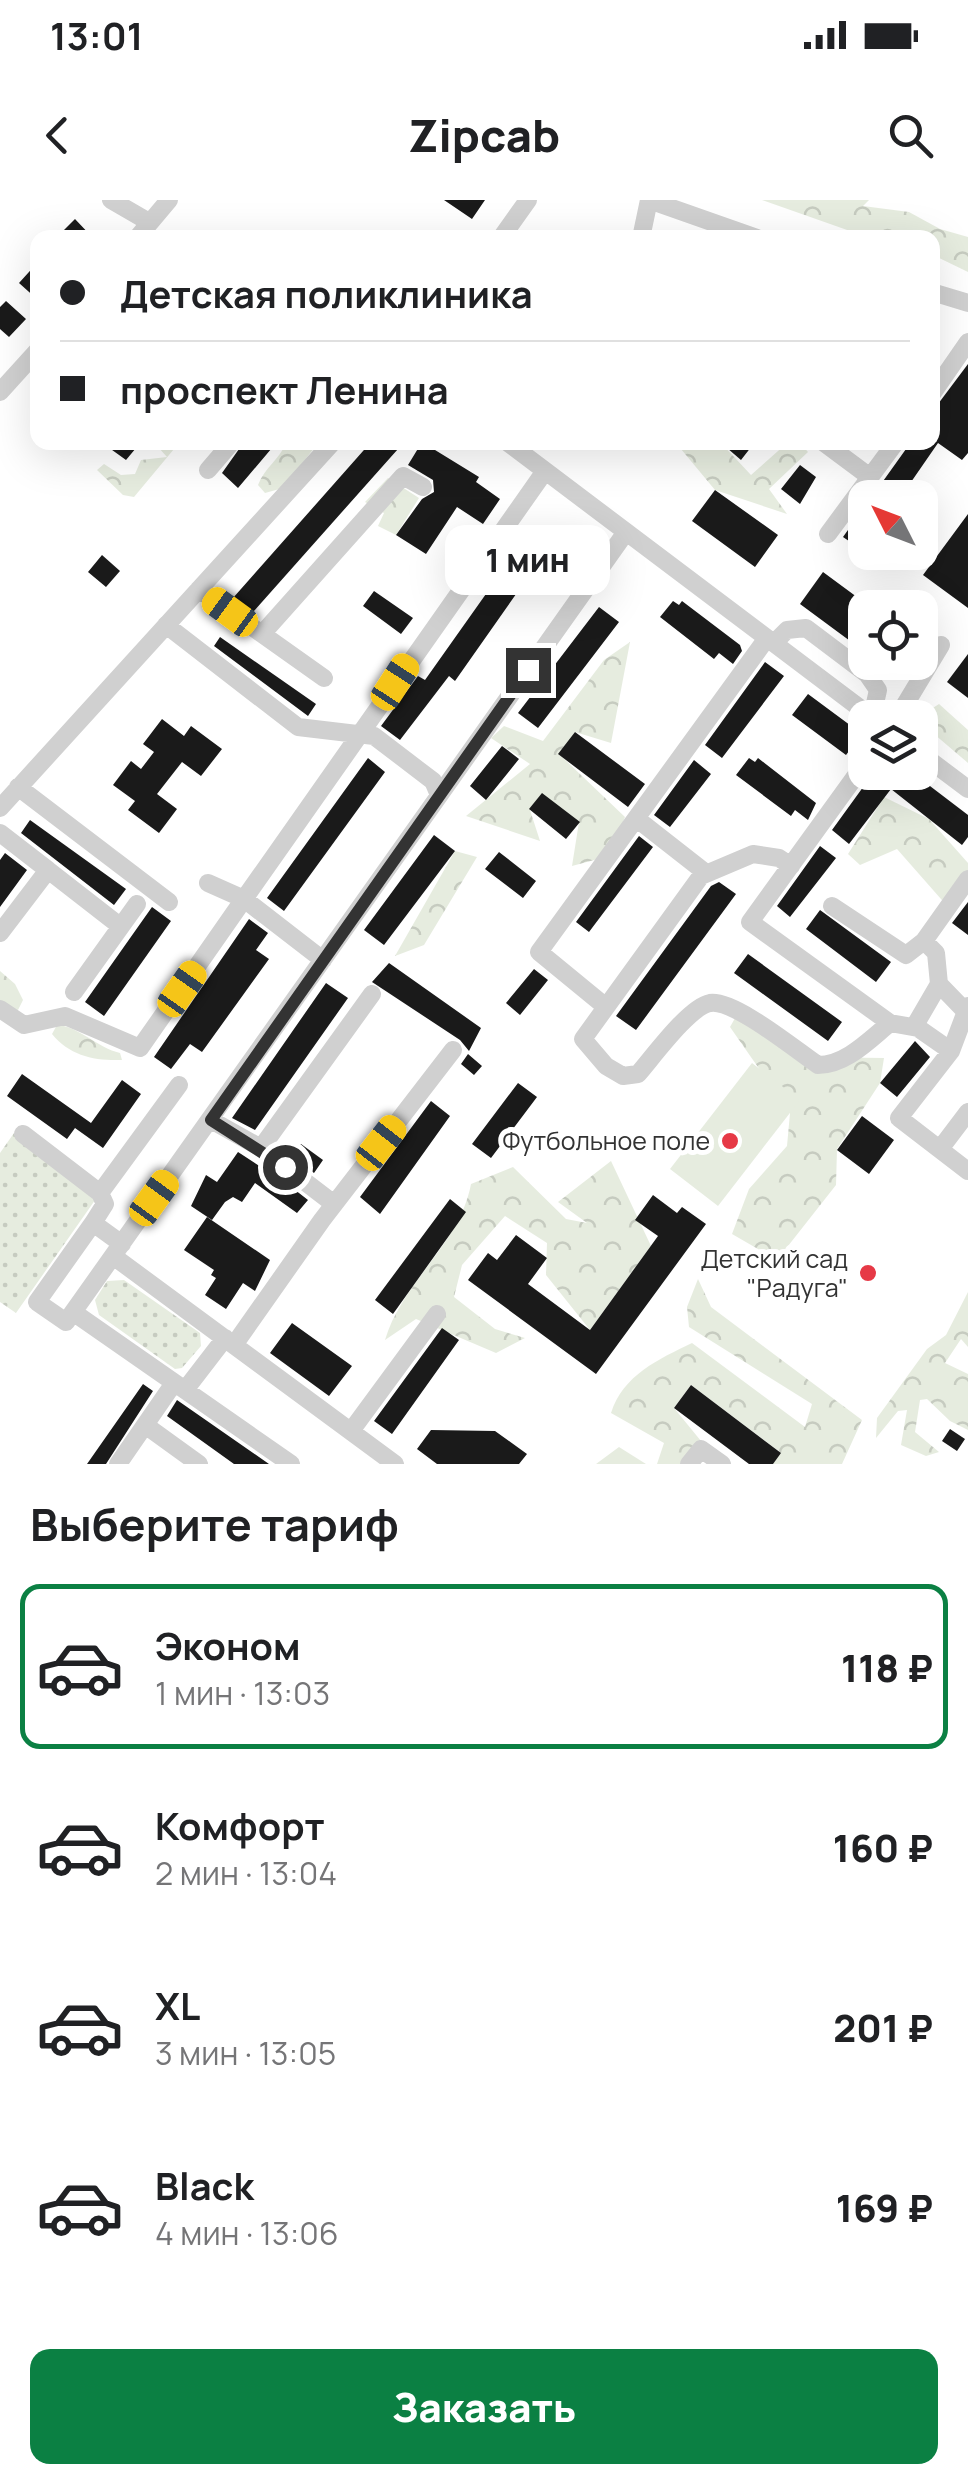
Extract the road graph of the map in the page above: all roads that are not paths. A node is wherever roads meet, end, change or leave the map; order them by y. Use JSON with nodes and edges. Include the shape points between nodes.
{"nodes":[{"id":1,"x":111,"y":200,"type":"edge"},
{"id":2,"x":169,"y":200,"type":"edge"},
{"id":3,"x":528,"y":200,"type":"edge"},
{"id":4,"x":649,"y":200,"type":"edge"},
{"id":5,"x":138,"y":230,"type":"edge"},
{"id":6,"x":144,"y":230,"type":"edge"},
{"id":7,"x":507,"y":230,"type":"edge"},
{"id":8,"x":643,"y":230,"type":"edge"},
{"id":9,"x":733,"y":230,"type":"edge"},
{"id":10,"x":940,"y":294,"type":"edge"},
{"id":11,"x":968,"y":303,"type":"edge"},
{"id":12,"x":968,"y":342,"type":"edge"},
{"id":13,"x":30,"y":359,"type":"edge"},
{"id":14,"x":0,"y":362,"type":"edge"},
{"id":15,"x":18,"y":372,"type":"junction"},
{"id":16,"x":940,"y":382,"type":"edge"},
{"id":17,"x":0,"y":392,"type":"edge"},
{"id":18,"x":225,"y":450,"type":"edge"},
{"id":19,"x":326,"y":450,"type":"edge"},
{"id":20,"x":518,"y":450,"type":"edge"},
{"id":21,"x":834,"y":450,"type":"edge"},
{"id":22,"x":890,"y":450,"type":"edge"},
{"id":23,"x":208,"y":470,"type":"dead end"},
{"id":24,"x":545,"y":471,"type":"junction"},
{"id":25,"x":870,"y":477,"type":"junction"},
{"id":26,"x":423,"y":488,"type":"dead end"},
{"id":27,"x":626,"y":532,"type":"junction"},
{"id":28,"x":828,"y":534,"type":"dead end"},
{"id":29,"x":199,"y":589,"type":"junction"},
{"id":30,"x":166,"y":625,"type":"junction"},
{"id":31,"x":262,"y":634,"type":"junction"},
{"id":32,"x":770,"y":641,"type":"junction"},
{"id":33,"x":942,"y":644,"type":"dead end"},
{"id":34,"x":324,"y":678,"type":"dead end"},
{"id":35,"x":849,"y":700,"type":"edge"},
{"id":36,"x":876,"y":700,"type":"edge"},
{"id":37,"x":908,"y":700,"type":"edge"},
{"id":38,"x":361,"y":733,"type":"junction"},
{"id":39,"x":938,"y":766,"type":"edge"},
{"id":40,"x":848,"y":786,"type":"edge"},
{"id":41,"x":18,"y":787,"type":"junction"},
{"id":42,"x":968,"y":789,"type":"edge"},
{"id":43,"x":440,"y":795,"type":"junction"},
{"id":44,"x":0,"y":808,"type":"edge"},
{"id":45,"x":637,"y":819,"type":"junction"},
{"id":46,"x":0,"y":833,"type":"edge"},
{"id":47,"x":790,"y":866,"type":"junction"},
{"id":48,"x":48,"y":870,"type":"junction"},
{"id":49,"x":706,"y":873,"type":"junction"},
{"id":50,"x":968,"y":879,"type":"edge"},
{"id":51,"x":208,"y":883,"type":"dead end"},
{"id":52,"x":244,"y":900,"type":"junction"},
{"id":53,"x":169,"y":902,"type":"dead end"},
{"id":54,"x":137,"y":904,"type":"dead end"},
{"id":55,"x":832,"y":906,"type":"dead end"},
{"id":56,"x":120,"y":926,"type":"junction"},
{"id":57,"x":0,"y":934,"type":"edge"},
{"id":58,"x":924,"y":942,"type":"junction"},
{"id":59,"x":323,"y":960,"type":"junction"},
{"id":60,"x":939,"y":984,"type":"junction"},
{"id":61,"x":74,"y":992,"type":"dead end"},
{"id":62,"x":372,"y":994,"type":"dead end"},
{"id":63,"x":606,"y":1007,"type":"junction"},
{"id":64,"x":0,"y":1009,"type":"edge"},
{"id":65,"x":968,"y":1010,"type":"edge"},
{"id":66,"x":890,"y":1023,"type":"junction"},
{"id":67,"x":914,"y":1027,"type":"junction"},
{"id":68,"x":452,"y":1050,"type":"dead end"},
{"id":69,"x":951,"y":1050,"type":"junction"},
{"id":70,"x":179,"y":1085,"type":"dead end"},
{"id":71,"x":968,"y":1112,"type":"edge"},
{"id":72,"x":211,"y":1120,"type":"junction"},
{"id":73,"x":23,"y":1134,"type":"dead end"},
{"id":74,"x":261,"y":1148,"type":"junction"},
{"id":75,"x":940,"y":1149,"type":"junction"},
{"id":76,"x":968,"y":1171,"type":"edge"},
{"id":77,"x":100,"y":1193,"type":"junction"},
{"id":78,"x":334,"y":1204,"type":"junction"},
{"id":79,"x":93,"y":1223,"type":"junction"},
{"id":80,"x":117,"y":1250,"type":"junction"},
{"id":81,"x":437,"y":1314,"type":"dead end"},
{"id":82,"x":70,"y":1317,"type":"junction"},
{"id":83,"x":229,"y":1342,"type":"junction"},
{"id":84,"x":180,"y":1386,"type":"junction"},
{"id":85,"x":145,"y":1425,"type":"junction"},
{"id":86,"x":352,"y":1431,"type":"junction"},
{"id":87,"x":118,"y":1464,"type":"edge"},
{"id":88,"x":199,"y":1464,"type":"edge"},
{"id":89,"x":292,"y":1464,"type":"edge"},
{"id":90,"x":395,"y":1464,"type":"edge"},
{"id":91,"x":689,"y":1464,"type":"edge"},
{"id":92,"x":722,"y":1464,"type":"edge"}],
"edges":[{"from":1,"to":5,"type":"street"},
{"from":2,"to":6,"type":"street"},
{"from":3,"to":7,"type":"street"},
{"from":4,"to":8,"type":"street"},
{"from":4,"to":9,"type":"street"},
{"from":10,"to":11,"type":"street"},
{"from":12,"to":16,"type":"street"},
{"from":13,"to":15,"type":"street"},
{"from":14,"to":15,"type":"street"},
{"from":15,"to":17,"type":"street"},
{"from":18,"to":23,"type":"street"},
{"from":19,"to":29,"type":"street"},
{"from":20,"to":24,"type":"street"},
{"from":21,"to":25,"type":"street"},
{"from":22,"to":25,"type":"street"},
{"from":24,"to":27,"type":"street"},
{"from":24,"to":38,"type":"street"},
{"from":25,"to":28,"type":"street"},
{"from":26,"to":31,"type":"street","via":[[404,476]]},
{"from":27,"to":32,"type":"street"},
{"from":27,"to":43,"type":"street"},
{"from":29,"to":30,"type":"street"},
{"from":29,"to":31,"type":"street"},
{"from":30,"to":38,"type":"street","via":[[298,726]]},
{"from":30,"to":41,"type":"street"},
{"from":31,"to":34,"type":"street"},
{"from":32,"to":35,"type":"street"},
{"from":32,"to":36,"type":"street","via":[[806,628],[867,674],[878,690]]},
{"from":32,"to":45,"type":"street"},
{"from":33,"to":37,"type":"street"},
{"from":38,"to":43,"type":"street","via":[[397,752]]},
{"from":38,"to":52,"type":"street"},
{"from":39,"to":42,"type":"street"},
{"from":40,"to":47,"type":"street"},
{"from":41,"to":44,"type":"street"},
{"from":41,"to":53,"type":"street"},
{"from":43,"to":59,"type":"street"},
{"from":45,"to":49,"type":"street"},
{"from":45,"to":63,"type":"street","via":[[539,952]]},
{"from":46,"to":48,"type":"street"},
{"from":47,"to":49,"type":"street","via":[[754,854]]},
{"from":47,"to":66,"type":"street","via":[[750,922]]},
{"from":48,"to":56,"type":"street"},
{"from":48,"to":57,"type":"street"},
{"from":49,"to":63,"type":"street"},
{"from":50,"to":58,"type":"street"},
{"from":51,"to":52,"type":"street"},
{"from":52,"to":59,"type":"street"},
{"from":52,"to":64,"type":"street","via":[[140,1048],[65,1016],[24,1025]]},
{"from":54,"to":56,"type":"street"},
{"from":55,"to":58,"type":"street","via":[[906,956]]},
{"from":56,"to":61,"type":"street"},
{"from":58,"to":60,"type":"street","via":[[936,953]]},
{"from":59,"to":72,"type":"street"},
{"from":60,"to":65,"type":"street"},
{"from":60,"to":67,"type":"street"},
{"from":62,"to":74,"type":"street"},
{"from":63,"to":66,"type":"street","via":[[583,1040],[624,1076],[638,1074],[709,1003],[727,1005],[818,1065],[850,1054]]},
{"from":65,"to":69,"type":"street"},
{"from":66,"to":67,"type":"street"},
{"from":67,"to":69,"type":"street"},
{"from":68,"to":78,"type":"street"},
{"from":69,"to":75,"type":"street","via":[[899,1118]]},
{"from":70,"to":77,"type":"street"},
{"from":71,"to":75,"type":"street"},
{"from":72,"to":74,"type":"street"},
{"from":72,"to":80,"type":"street"},
{"from":73,"to":77,"type":"street"},
{"from":74,"to":78,"type":"street"},
{"from":75,"to":76,"type":"street"},
{"from":77,"to":79,"type":"street","via":[[105,1204]]},
{"from":78,"to":83,"type":"street"},
{"from":79,"to":80,"type":"street"},
{"from":79,"to":82,"type":"street","via":[[36,1302]]},
{"from":80,"to":82,"type":"street"},
{"from":80,"to":83,"type":"street"},
{"from":81,"to":86,"type":"street"},
{"from":82,"to":84,"type":"street"},
{"from":83,"to":84,"type":"street"},
{"from":83,"to":86,"type":"street"},
{"from":84,"to":85,"type":"street"},
{"from":84,"to":89,"type":"street"},
{"from":85,"to":87,"type":"street"},
{"from":85,"to":88,"type":"street"},
{"from":86,"to":90,"type":"street"},
{"from":91,"to":92,"type":"street","via":[[701,1449]]}]}
